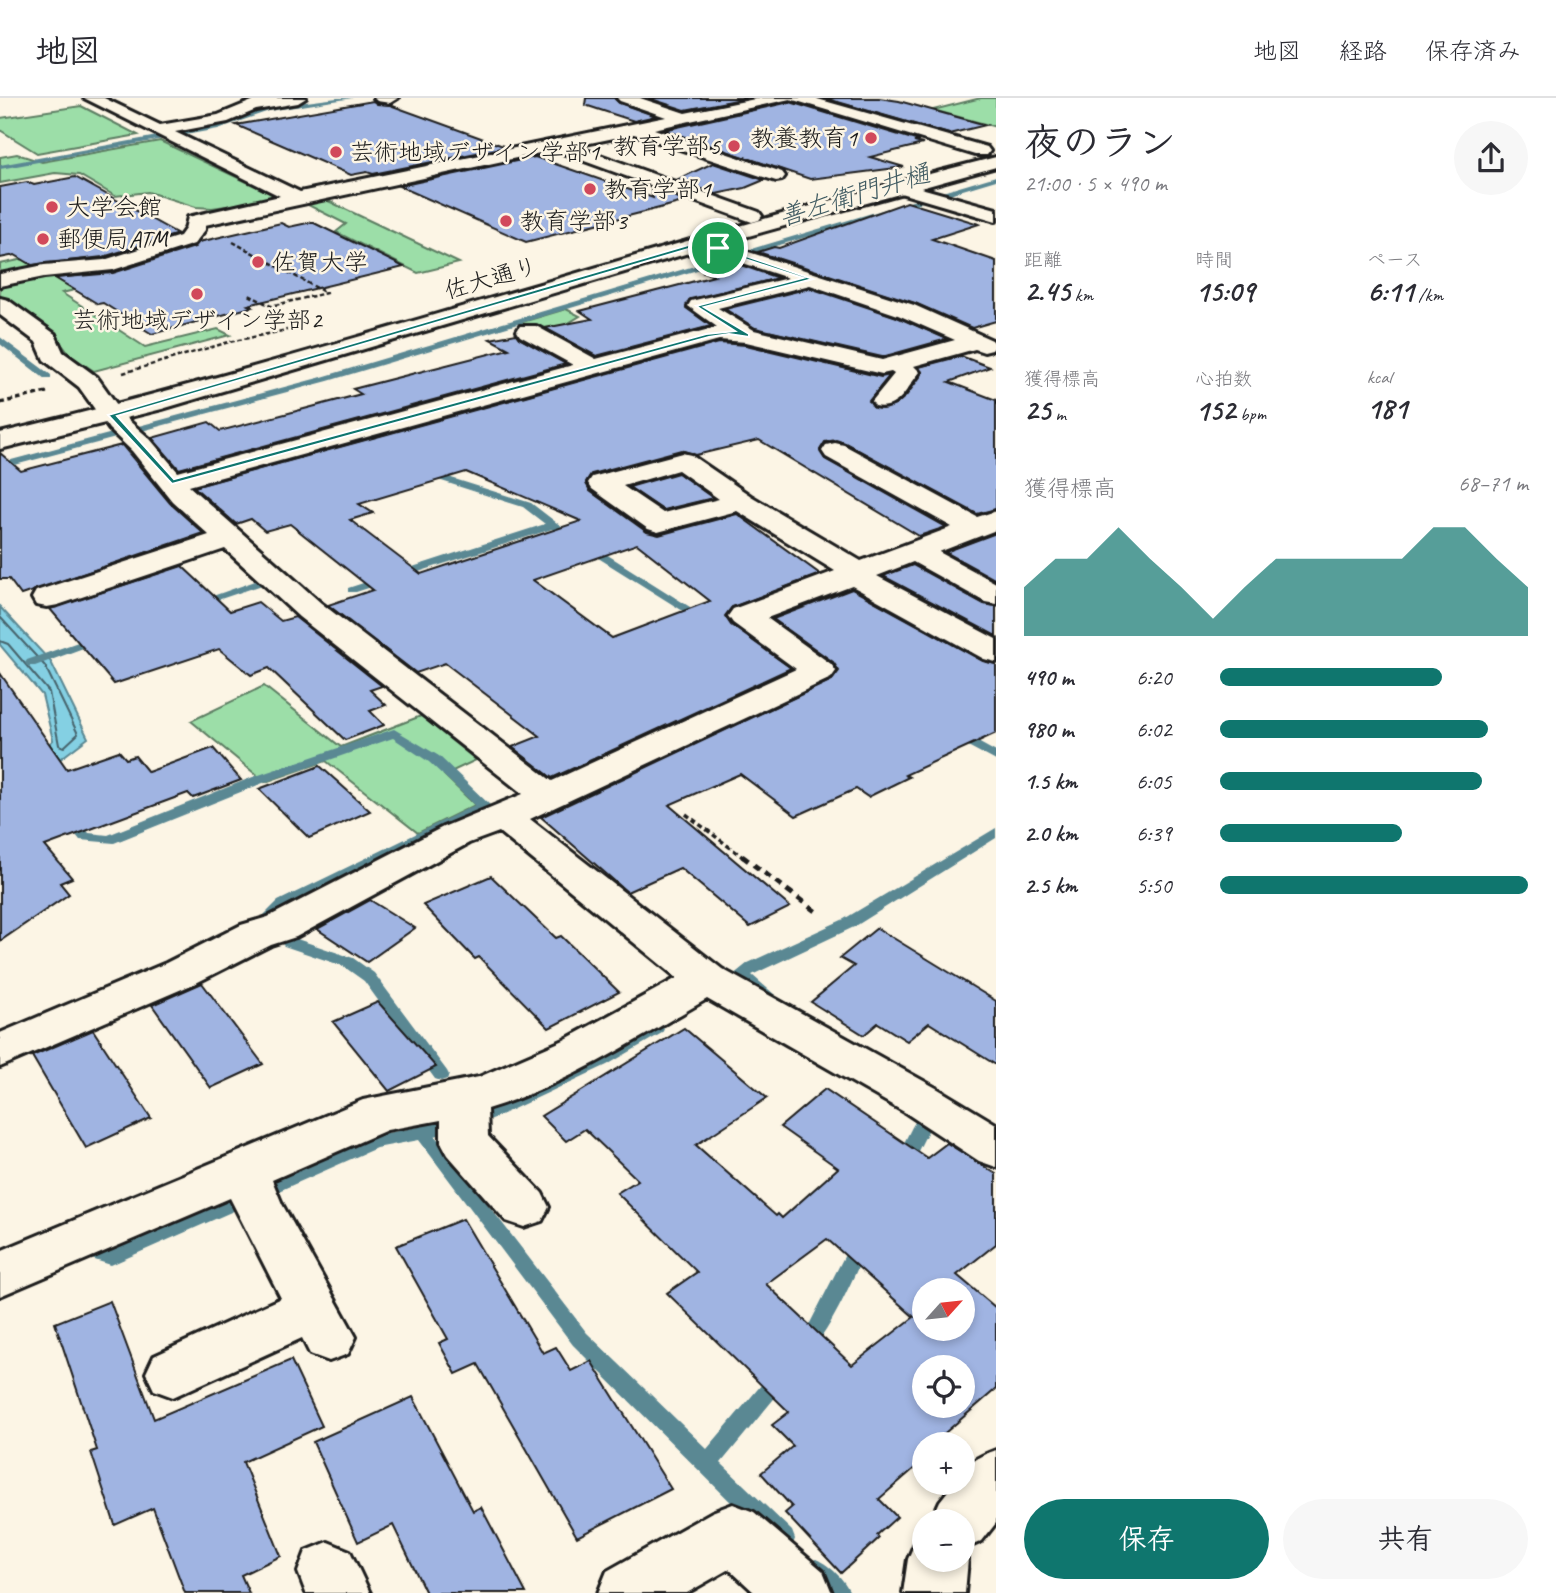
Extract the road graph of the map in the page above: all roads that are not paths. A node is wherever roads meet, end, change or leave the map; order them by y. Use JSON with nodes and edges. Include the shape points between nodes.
{"nodes":[{"id":1,"x":92,"y":98,"type":"edge"},
{"id":2,"x":267,"y":98,"type":"edge"},
{"id":3,"x":298,"y":98,"type":"edge"},
{"id":4,"x":382,"y":98,"type":"edge"},
{"id":5,"x":390,"y":98,"type":"edge"},
{"id":6,"x":625,"y":98,"type":"edge"},
{"id":7,"x":783,"y":98,"type":"edge"},
{"id":8,"x":797,"y":98,"type":"edge"},
{"id":9,"x":136,"y":101,"type":"dead end"},
{"id":10,"x":252,"y":106,"type":"junction"},
{"id":11,"x":110,"y":107,"type":"junction"},
{"id":12,"x":685,"y":118,"type":"junction"},
{"id":13,"x":635,"y":129,"type":"junction"},
{"id":14,"x":157,"y":130,"type":"junction"},
{"id":15,"x":556,"y":145,"type":"junction"},
{"id":16,"x":991,"y":154,"type":"edge"},
{"id":17,"x":748,"y":178,"type":"dead end"},
{"id":18,"x":711,"y":187,"type":"dead end"},
{"id":19,"x":903,"y":188,"type":"junction"},
{"id":20,"x":687,"y":193,"type":"junction"},
{"id":21,"x":298,"y":198,"type":"junction"},
{"id":22,"x":996,"y":215,"type":"edge"},
{"id":23,"x":752,"y":216,"type":"junction"},
{"id":24,"x":702,"y":243,"type":"junction"},
{"id":25,"x":810,"y":279,"type":"junction"},
{"id":26,"x":0,"y":280,"type":"edge"},
{"id":27,"x":0,"y":305,"type":"edge"},
{"id":28,"x":366,"y":320,"type":"dead end"},
{"id":29,"x":528,"y":331,"type":"dead end"},
{"id":30,"x":733,"y":332,"type":"junction"},
{"id":31,"x":986,"y":346,"type":"edge"},
{"id":32,"x":895,"y":364,"type":"junction"},
{"id":33,"x":593,"y":367,"type":"junction"},
{"id":34,"x":884,"y":401,"type":"dead end"},
{"id":35,"x":123,"y":427,"type":"junction"},
{"id":36,"x":0,"y":441,"type":"edge"},
{"id":37,"x":835,"y":451,"type":"dead end"},
{"id":38,"x":177,"y":488,"type":"junction"},
{"id":39,"x":741,"y":502,"type":"dead end"},
{"id":40,"x":985,"y":524,"type":"edge"},
{"id":41,"x":232,"y":537,"type":"junction"},
{"id":42,"x":913,"y":550,"type":"junction"},
{"id":43,"x":856,"y":571,"type":"junction"},
{"id":44,"x":996,"y":595,"type":"edge"},
{"id":45,"x":47,"y":598,"type":"dead end"},
{"id":46,"x":996,"y":652,"type":"edge"},
{"id":47,"x":548,"y":796,"type":"junction"},
{"id":48,"x":504,"y":817,"type":"junction"},
{"id":49,"x":721,"y":988,"type":"junction"},
{"id":50,"x":0,"y":1051,"type":"edge"},
{"id":51,"x":464,"y":1121,"type":"junction"},
{"id":52,"x":996,"y":1149,"type":"edge"},
{"id":53,"x":252,"y":1190,"type":"junction"},
{"id":54,"x":524,"y":1207,"type":"dead end"},
{"id":55,"x":0,"y":1274,"type":"edge"},
{"id":56,"x":173,"y":1373,"type":"dead end"},
{"id":57,"x":996,"y":1478,"type":"edge"},
{"id":58,"x":971,"y":1509,"type":"edge"},
{"id":59,"x":936,"y":1572,"type":"edge"},
{"id":60,"x":629,"y":1593,"type":"edge"},
{"id":61,"x":801,"y":1593,"type":"edge"},
{"id":62,"x":934,"y":1593,"type":"edge"}],
"edges":[{"from":1,"to":11,"type":"street"},
{"from":2,"to":10,"type":"street"},
{"from":3,"to":10,"type":"street"},
{"from":4,"to":5,"type":"street"},
{"from":6,"to":12,"type":"street"},
{"from":7,"to":12,"type":"street"},
{"from":8,"to":16,"type":"street"},
{"from":9,"to":11,"type":"street"},
{"from":10,"to":14,"type":"street","via":[[222,119]]},
{"from":11,"to":14,"type":"street"},
{"from":12,"to":13,"type":"street"},
{"from":13,"to":15,"type":"street"},
{"from":13,"to":17,"type":"street","via":[[772,174]]},
{"from":14,"to":21,"type":"street"},
{"from":15,"to":20,"type":"street"},
{"from":15,"to":21,"type":"street"},
{"from":16,"to":19,"type":"street","name":"佐大通り"},
{"from":16,"to":23,"type":"street","name":"佐大通り"},
{"from":18,"to":20,"type":"street"},
{"from":19,"to":22,"type":"street"},
{"from":19,"to":24,"type":"street","name":"佐大通り"},
{"from":20,"to":23,"type":"street"},
{"from":21,"to":26,"type":"street","via":[[195,221],[187,240],[106,266]]},
{"from":23,"to":28,"type":"street","name":"佐大通り"},
{"from":24,"to":25,"type":"street"},
{"from":24,"to":35,"type":"street","name":"佐大通り"},
{"from":25,"to":30,"type":"street","via":[[699,306]]},
{"from":25,"to":31,"type":"street","via":[[899,308]]},
{"from":27,"to":35,"type":"street","via":[[47,339],[52,355],[88,382]]},
{"from":29,"to":33,"type":"street"},
{"from":30,"to":32,"type":"street","via":[[882,367]]},
{"from":30,"to":33,"type":"street"},
{"from":31,"to":32,"type":"street"},
{"from":32,"to":34,"type":"street","via":[[908,372]]},
{"from":33,"to":38,"type":"street"},
{"from":35,"to":36,"type":"street","name":"佐大通り"},
{"from":35,"to":38,"type":"street"},
{"from":37,"to":40,"type":"street"},
{"from":38,"to":41,"type":"street"},
{"from":39,"to":43,"type":"street"},
{"from":40,"to":42,"type":"street"},
{"from":41,"to":45,"type":"street"},
{"from":41,"to":47,"type":"street","via":[[310,610]]},
{"from":42,"to":43,"type":"street"},
{"from":42,"to":44,"type":"street"},
{"from":43,"to":46,"type":"street","via":[[863,580]]},
{"from":43,"to":47,"type":"street","via":[[744,616],[819,671]]},
{"from":47,"to":48,"type":"street"},
{"from":48,"to":49,"type":"street"},
{"from":48,"to":50,"type":"street","via":[[456,835],[181,973]]},
{"from":49,"to":51,"type":"street","via":[[494,1090]]},
{"from":49,"to":52,"type":"street","via":[[922,1101]]},
{"from":51,"to":53,"type":"street","via":[[380,1113]]},
{"from":51,"to":54,"type":"street"},
{"from":53,"to":55,"type":"street","via":[[96,1233]]},
{"from":53,"to":56,"type":"street","via":[[322,1323]]},
{"from":57,"to":58,"type":"street"},
{"from":59,"to":62,"type":"street"},
{"from":60,"to":61,"type":"street","via":[[733,1533]]}]}
